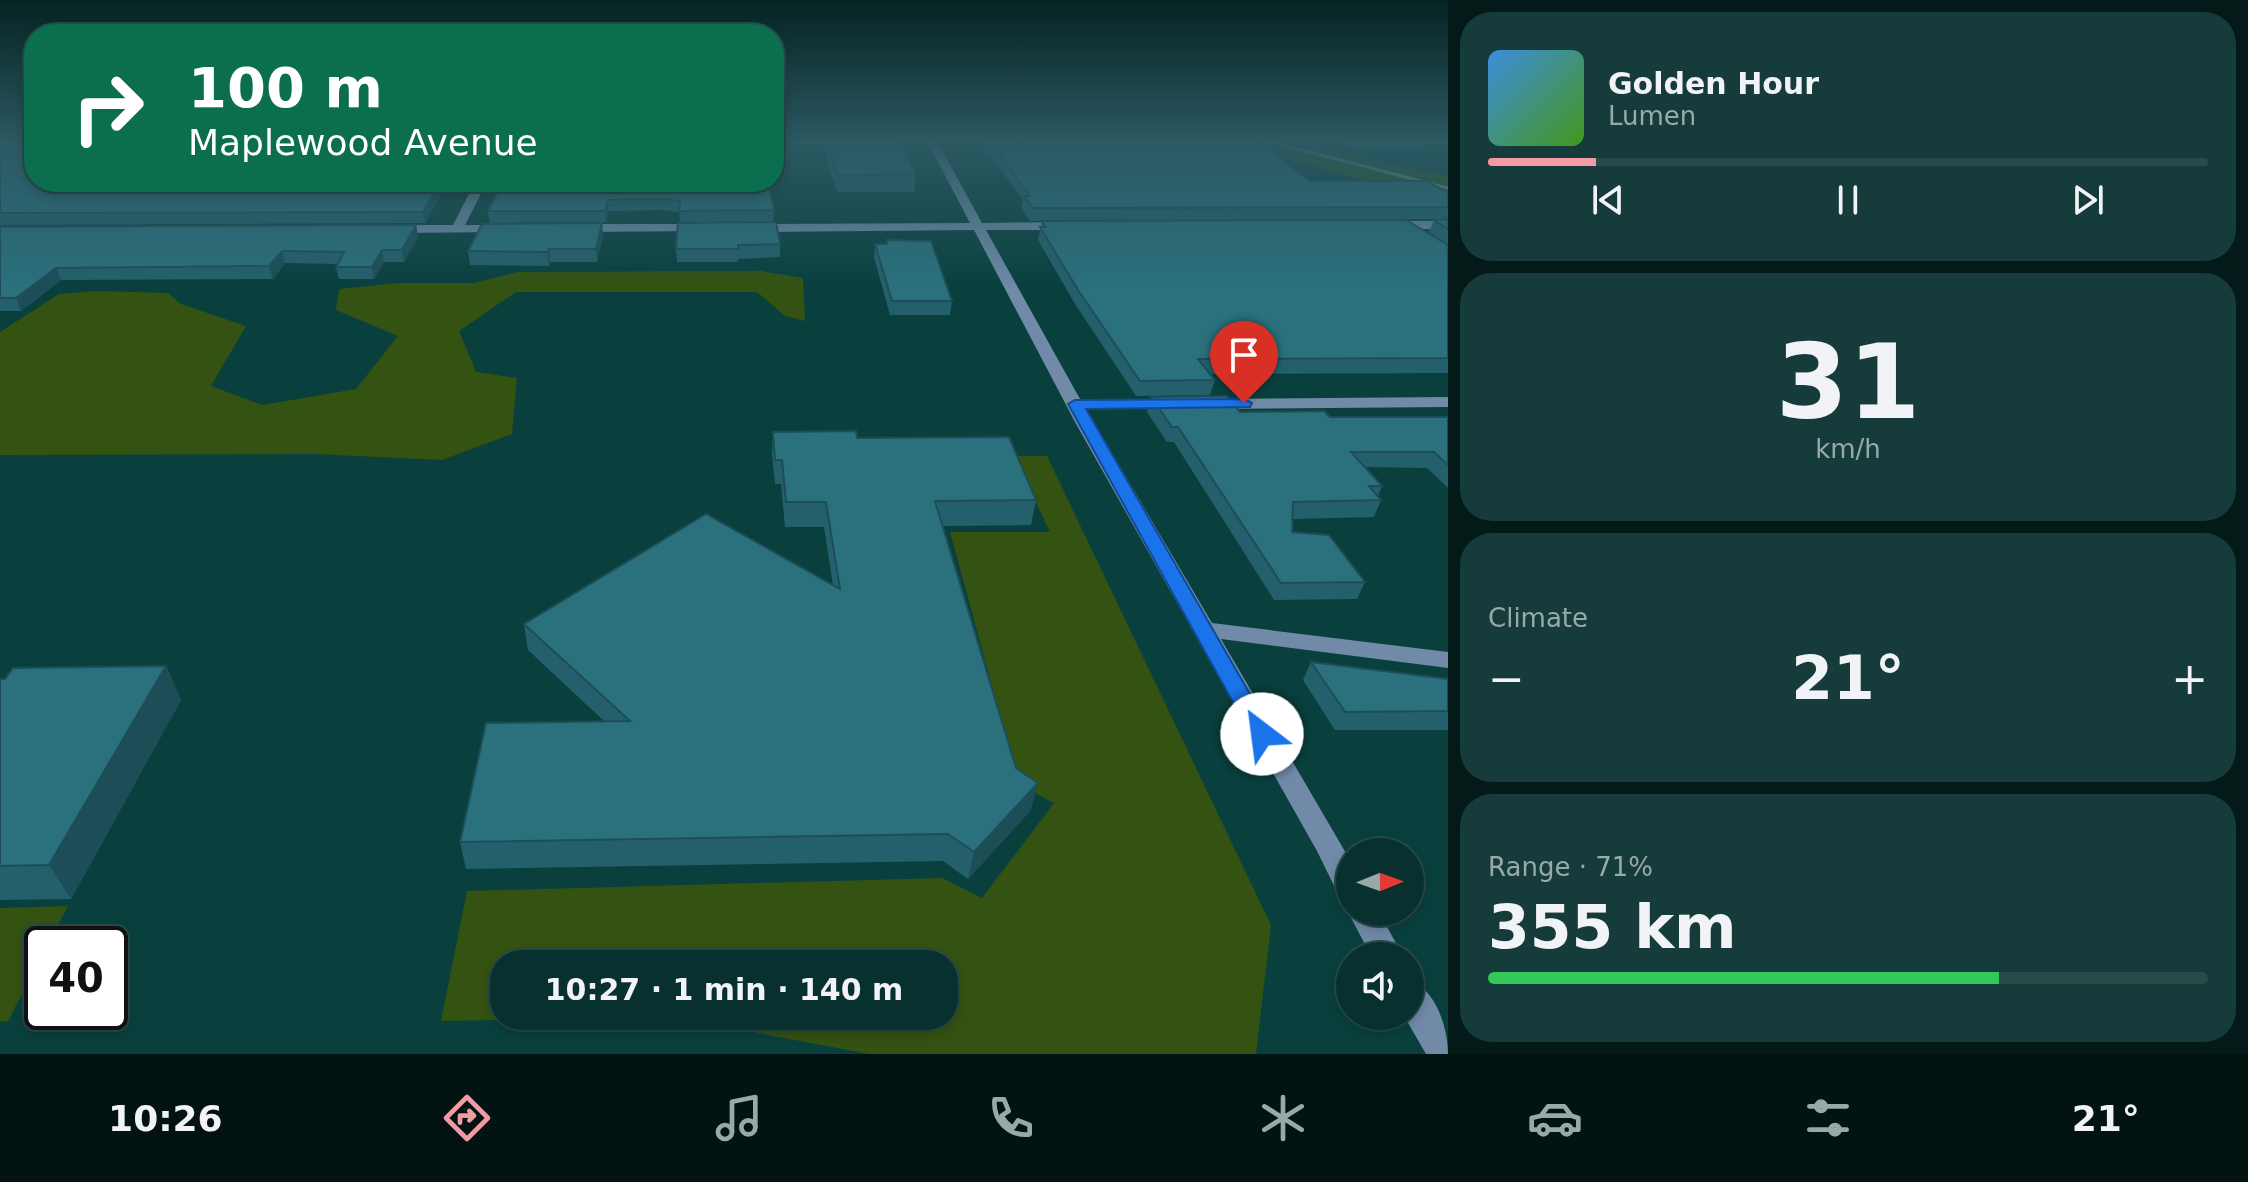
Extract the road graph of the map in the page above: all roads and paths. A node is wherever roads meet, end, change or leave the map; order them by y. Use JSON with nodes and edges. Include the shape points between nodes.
{"nodes":[{"id":1,"x":957,"y":190,"type":"edge"},
{"id":2,"x":476,"y":192,"type":"edge"},
{"id":3,"x":1376,"y":225,"type":"edge"},
{"id":4,"x":1405,"y":225,"type":"junction"},
{"id":5,"x":1448,"y":225,"type":"edge"},
{"id":6,"x":1087,"y":226,"type":"edge"},
{"id":7,"x":976,"y":227,"type":"junction"},
{"id":8,"x":566,"y":228,"type":"edge"},
{"id":9,"x":722,"y":228,"type":"edge"},
{"id":10,"x":738,"y":228,"type":"edge"},
{"id":11,"x":375,"y":229,"type":"edge"},
{"id":12,"x":457,"y":229,"type":"junction"},
{"id":13,"x":520,"y":229,"type":"edge"},
{"id":14,"x":1427,"y":240,"type":"edge"},
{"id":15,"x":1448,"y":402,"type":"edge"},
{"id":16,"x":1075,"y":404,"type":"junction"},
{"id":17,"x":1202,"y":629,"type":"junction"},
{"id":18,"x":1448,"y":660,"type":"edge"},
{"id":19,"x":1336,"y":860,"type":"edge"},
{"id":20,"x":1424,"y":1019,"type":"edge"},
{"id":21,"x":1444,"y":1054,"type":"edge"}],
"edges":[{"from":1,"to":7,"type":"street"},
{"from":2,"to":12,"type":"street"},
{"from":3,"to":4,"type":"street"},
{"from":4,"to":5,"type":"street"},
{"from":4,"to":14,"type":"street"},
{"from":6,"to":7,"type":"street"},
{"from":7,"to":10,"type":"street"},
{"from":7,"to":16,"type":"street"},
{"from":8,"to":9,"type":"street"},
{"from":11,"to":12,"type":"street"},
{"from":12,"to":13,"type":"street"},
{"from":15,"to":16,"type":"street"},
{"from":16,"to":17,"type":"street"},
{"from":17,"to":18,"type":"street"},
{"from":17,"to":19,"type":"street"},
{"from":20,"to":21,"type":"street"}]}
